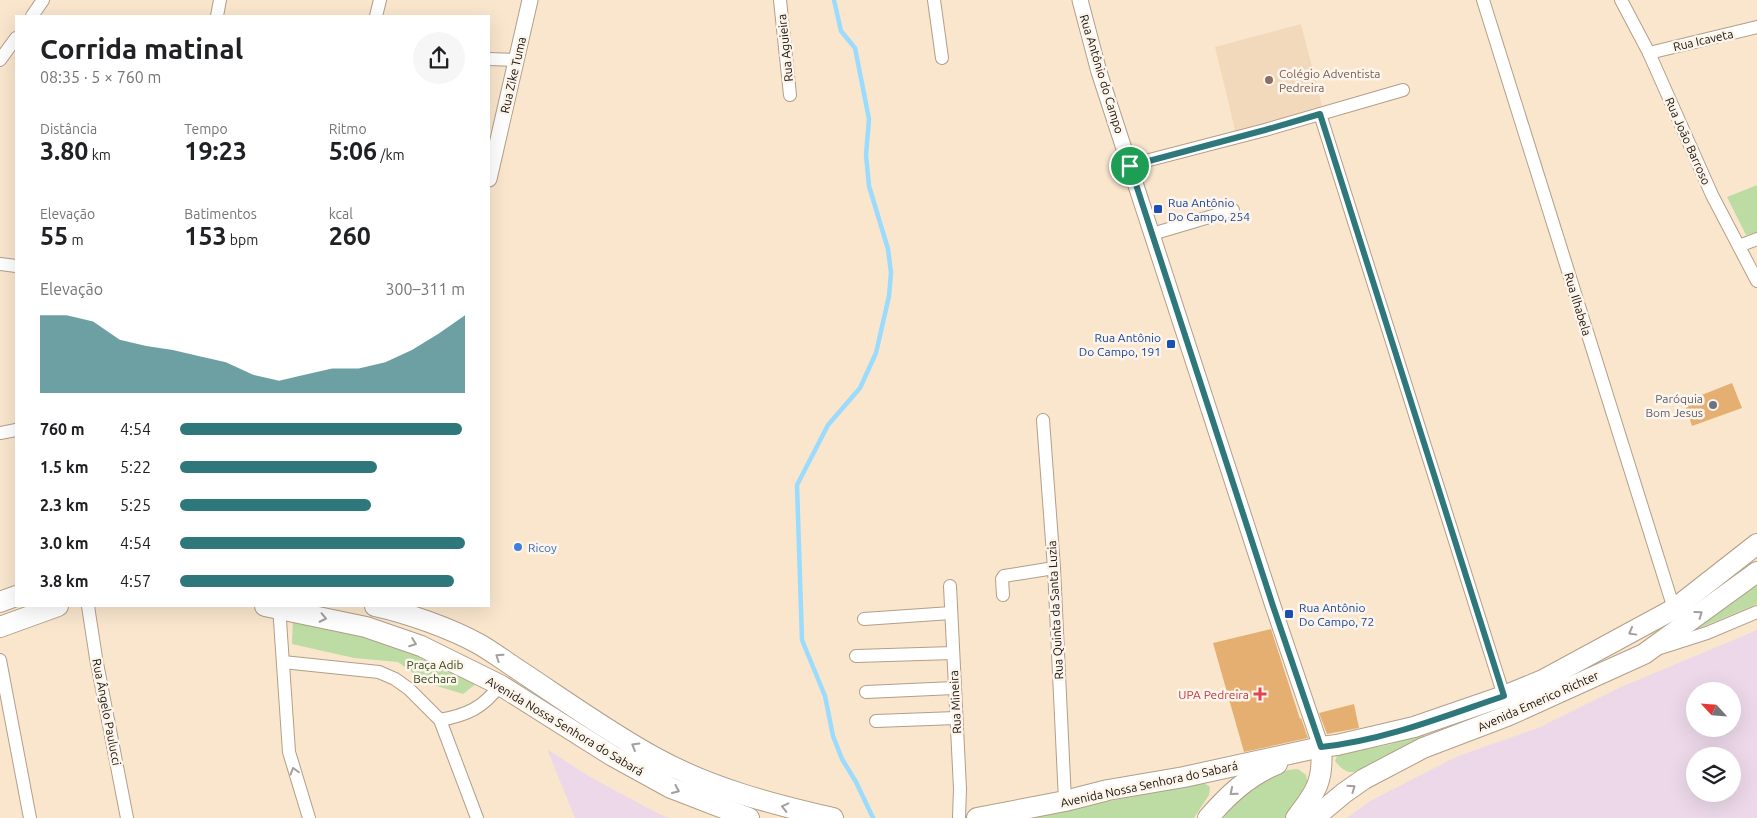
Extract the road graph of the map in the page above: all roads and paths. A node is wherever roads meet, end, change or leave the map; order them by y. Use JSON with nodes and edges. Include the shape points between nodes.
{"nodes":[{"id":1,"x":43,"y":0,"type":"edge"},
{"id":2,"x":220,"y":0,"type":"edge"},
{"id":3,"x":380,"y":0,"type":"edge"},
{"id":4,"x":530,"y":0,"type":"edge"},
{"id":5,"x":780,"y":0,"type":"edge"},
{"id":6,"x":934,"y":0,"type":"edge"},
{"id":7,"x":1083,"y":0,"type":"edge"},
{"id":8,"x":1483,"y":0,"type":"edge"},
{"id":9,"x":1621,"y":0,"type":"edge"},
{"id":10,"x":33,"y":15,"type":"edge"},
{"id":11,"x":217,"y":15,"type":"edge"},
{"id":12,"x":376,"y":15,"type":"edge"},
{"id":13,"x":1757,"y":27,"type":"edge"},
{"id":14,"x":15,"y":39,"type":"edge"},
{"id":15,"x":1649,"y":53,"type":"junction"},
{"id":16,"x":942,"y":58,"type":"dead end"},
{"id":17,"x":490,"y":59,"type":"edge"},
{"id":18,"x":0,"y":60,"type":"edge"},
{"id":19,"x":516,"y":60,"type":"junction"},
{"id":20,"x":1403,"y":90,"type":"dead end"},
{"id":21,"x":790,"y":95,"type":"dead end"},
{"id":22,"x":1320,"y":114,"type":"junction"},
{"id":23,"x":1130,"y":166,"type":"junction"},
{"id":24,"x":490,"y":175,"type":"edge"},
{"id":25,"x":1233,"y":210,"type":"dead end"},
{"id":26,"x":1152,"y":234,"type":"junction"},
{"id":27,"x":1757,"y":239,"type":"edge"},
{"id":28,"x":1738,"y":246,"type":"junction"},
{"id":29,"x":0,"y":264,"type":"edge"},
{"id":30,"x":15,"y":266,"type":"edge"},
{"id":31,"x":1757,"y":281,"type":"edge"},
{"id":32,"x":1044,"y":420,"type":"dead end"},
{"id":33,"x":15,"y":430,"type":"edge"},
{"id":34,"x":0,"y":433,"type":"edge"},
{"id":35,"x":1757,"y":544,"type":"edge"},
{"id":36,"x":1054,"y":568,"type":"junction"},
{"id":37,"x":1757,"y":572,"type":"edge"},
{"id":38,"x":950,"y":586,"type":"dead end"},
{"id":39,"x":1003,"y":595,"type":"dead end"},
{"id":40,"x":15,"y":596,"type":"edge"},
{"id":41,"x":0,"y":602,"type":"edge"},
{"id":42,"x":55,"y":607,"type":"edge"},
{"id":43,"x":88,"y":607,"type":"edge"},
{"id":44,"x":275,"y":607,"type":"edge"},
{"id":45,"x":375,"y":607,"type":"edge"},
{"id":46,"x":378,"y":607,"type":"edge"},
{"id":47,"x":1674,"y":608,"type":"junction"},
{"id":48,"x":1757,"y":612,"type":"edge"},
{"id":49,"x":951,"y":613,"type":"junction"},
{"id":50,"x":864,"y":619,"type":"dead end"},
{"id":51,"x":0,"y":627,"type":"edge"},
{"id":52,"x":366,"y":627,"type":"junction"},
{"id":53,"x":953,"y":653,"type":"junction"},
{"id":54,"x":1644,"y":654,"type":"junction"},
{"id":55,"x":856,"y":656,"type":"dead end"},
{"id":56,"x":0,"y":660,"type":"edge"},
{"id":57,"x":283,"y":662,"type":"junction"},
{"id":58,"x":500,"y":685,"type":"junction"},
{"id":59,"x":954,"y":688,"type":"junction"},
{"id":60,"x":866,"y":692,"type":"dead end"},
{"id":61,"x":1504,"y":696,"type":"junction"},
{"id":62,"x":956,"y":718,"type":"junction"},
{"id":63,"x":440,"y":720,"type":"junction"},
{"id":64,"x":876,"y":721,"type":"dead end"},
{"id":65,"x":1321,"y":747,"type":"junction"},
{"id":66,"x":1064,"y":801,"type":"junction"},
{"id":67,"x":30,"y":818,"type":"edge"},
{"id":68,"x":128,"y":818,"type":"edge"},
{"id":69,"x":308,"y":818,"type":"edge"},
{"id":70,"x":477,"y":818,"type":"edge"},
{"id":71,"x":749,"y":818,"type":"edge"},
{"id":72,"x":833,"y":818,"type":"edge"},
{"id":73,"x":959,"y":818,"type":"edge"},
{"id":74,"x":977,"y":818,"type":"edge"},
{"id":75,"x":1208,"y":818,"type":"edge"},
{"id":76,"x":1296,"y":818,"type":"edge"},
{"id":77,"x":1314,"y":818,"type":"edge"}],
"edges":[{"from":1,"to":10,"type":"street"},
{"from":2,"to":11,"type":"street"},
{"from":3,"to":12,"type":"street"},
{"from":4,"to":19,"type":"street","name":"Rua Zike Tuma"},
{"from":5,"to":21,"type":"street","name":"Rua Aguieira"},
{"from":6,"to":16,"type":"street"},
{"from":7,"to":23,"type":"street","name":"Rua Antônio do Campo","via":[[1099,72]]},
{"from":8,"to":47,"type":"street","name":"Rua Ilhabela"},
{"from":9,"to":15,"type":"street","name":"Rua João Barroso"},
{"from":13,"to":15,"type":"street","name":"Rua Icaveta"},
{"from":14,"to":18,"type":"street"},
{"from":15,"to":28,"type":"street","name":"Rua João Barroso"},
{"from":17,"to":19,"type":"street"},
{"from":19,"to":24,"type":"street","name":"Rua Zike Tuma"},
{"from":20,"to":22,"type":"street"},
{"from":22,"to":23,"type":"street"},
{"from":22,"to":61,"type":"street"},
{"from":23,"to":26,"type":"street","name":"Rua Antônio do Campo"},
{"from":25,"to":26,"type":"street"},
{"from":26,"to":65,"type":"street","name":"Rua Antônio do Campo"},
{"from":27,"to":28,"type":"street"},
{"from":28,"to":31,"type":"street","name":"Rua João Barroso"},
{"from":29,"to":30,"type":"street"},
{"from":32,"to":36,"type":"street","name":"Rua Quinta da Santa Luzia"},
{"from":33,"to":34,"type":"street"},
{"from":35,"to":47,"type":"main road","name":"Avenida Emerico Richter"},
{"from":36,"to":39,"type":"street","via":[[1004,576]]},
{"from":36,"to":66,"type":"street","name":"Rua Quinta da Santa Luzia"},
{"from":54,"to":37,"type":"main road","name":"Avenida Emerico Richter","one_way":true},
{"from":38,"to":49,"type":"street","name":"Rua Mineira"},
{"from":40,"to":41,"type":"main road"},
{"from":42,"to":51,"type":"main road"},
{"from":43,"to":68,"type":"street","name":"Rua Ângelo Paulucci"},
{"from":44,"to":52,"type":"main road","name":"Avenida Nossa Senhora do Sabará","one_way":true},
{"from":44,"to":57,"type":"street"},
{"from":45,"to":52,"type":"street"},
{"from":72,"to":46,"type":"main road","name":"Avenida Nossa Senhora do Sabará","one_way":true,"via":[[776,805],[690,775],[611,731],[478,643],[428,622]]},
{"from":47,"to":61,"type":"main road","name":"Avenida Emerico Richter","one_way":true,"via":[[1544,680]]},
{"from":48,"to":54,"type":"street"},
{"from":49,"to":50,"type":"street"},
{"from":49,"to":53,"type":"street","name":"Rua Mineira"},
{"from":52,"to":58,"type":"main road","name":"Avenida Nossa Senhora do Sabará","one_way":true,"via":[[421,646]]},
{"from":53,"to":55,"type":"street"},
{"from":53,"to":59,"type":"street","name":"Rua Mineira"},
{"from":77,"to":54,"type":"main road","name":"Avenida Emerico Richter","one_way":true,"via":[[1364,779],[1423,748],[1507,716]]},
{"from":56,"to":67,"type":"street"},
{"from":57,"to":63,"type":"street","via":[[379,672],[409,689]]},
{"from":69,"to":57,"type":"street","one_way":true,"via":[[288,752]]},
{"from":58,"to":63,"type":"street","via":[[490,698],[469,713]]},
{"from":58,"to":71,"type":"main road","name":"Avenida Nossa Senhora do Sabará","one_way":true,"via":[[612,755],[672,788]]},
{"from":59,"to":60,"type":"street"},
{"from":59,"to":62,"type":"street","name":"Rua Mineira"},
{"from":61,"to":65,"type":"main road","name":"Avenida Emerico Richter","via":[[1414,726],[1338,746]]},
{"from":62,"to":64,"type":"street"},
{"from":62,"to":73,"type":"street","name":"Rua Mineira"},
{"from":63,"to":70,"type":"street"},
{"from":65,"to":66,"type":"main road","name":"Avenida Nossa Senhora do Sabará"},
{"from":65,"to":75,"type":"main road","one_way":true,"via":[[1262,770],[1226,798]]},
{"from":65,"to":76,"type":"main road","via":[[1323,766],[1319,783],[1314,796]]},
{"from":66,"to":74,"type":"main road","name":"Avenida Nossa Senhora do Sabará"}]}
